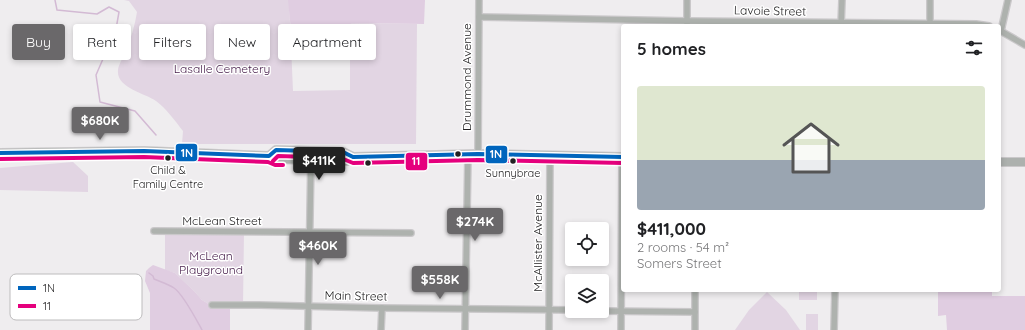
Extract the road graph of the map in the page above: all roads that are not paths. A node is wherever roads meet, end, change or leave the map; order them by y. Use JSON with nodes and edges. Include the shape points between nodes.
{"nodes":[{"id":1,"x":479,"y":0,"type":"edge"},
{"id":2,"x":687,"y":0,"type":"edge"},
{"id":3,"x":842,"y":0,"type":"edge"},
{"id":4,"x":930,"y":0,"type":"edge"},
{"id":5,"x":1008,"y":0,"type":"edge"},
{"id":6,"x":479,"y":17,"type":"junction"},
{"id":7,"x":687,"y":24,"type":"edge"},
{"id":8,"x":842,"y":24,"type":"edge"},
{"id":9,"x":930,"y":24,"type":"junction"},
{"id":10,"x":976,"y":24,"type":"edge"},
{"id":11,"x":1001,"y":27,"type":"edge"},
{"id":12,"x":1001,"y":32,"type":"edge"},
{"id":13,"x":1025,"y":45,"type":"edge"},
{"id":14,"x":311,"y":151,"type":"junction"},
{"id":15,"x":0,"y":153,"type":"edge"},
{"id":16,"x":468,"y":154,"type":"junction"},
{"id":17,"x":478,"y":154,"type":"junction"},
{"id":18,"x":269,"y":156,"type":"junction"},
{"id":19,"x":550,"y":156,"type":"junction"},
{"id":20,"x":353,"y":157,"type":"junction"},
{"id":21,"x":621,"y":158,"type":"edge"},
{"id":22,"x":311,"y":160,"type":"junction"},
{"id":23,"x":1001,"y":162,"type":"edge"},
{"id":24,"x":1025,"y":162,"type":"edge"},
{"id":25,"x":154,"y":231,"type":"dead end"},
{"id":26,"x":310,"y":232,"type":"junction"},
{"id":27,"x":411,"y":233,"type":"dead end"},
{"id":28,"x":621,"y":292,"type":"edge"},
{"id":29,"x":695,"y":292,"type":"edge"},
{"id":30,"x":835,"y":292,"type":"edge"},
{"id":31,"x":212,"y":305,"type":"dead end"},
{"id":32,"x":309,"y":306,"type":"junction"},
{"id":33,"x":382,"y":308,"type":"junction"},
{"id":34,"x":465,"y":309,"type":"junction"},
{"id":35,"x":549,"y":310,"type":"junction"},
{"id":36,"x":565,"y":310,"type":"edge"},
{"id":37,"x":609,"y":311,"type":"edge"},
{"id":38,"x":621,"y":311,"type":"junction"},
{"id":39,"x":695,"y":312,"type":"junction"},
{"id":40,"x":308,"y":330,"type":"edge"},
{"id":41,"x":381,"y":330,"type":"edge"},
{"id":42,"x":465,"y":330,"type":"edge"},
{"id":43,"x":549,"y":330,"type":"edge"},
{"id":44,"x":621,"y":330,"type":"edge"},
{"id":45,"x":695,"y":330,"type":"edge"},
{"id":46,"x":834,"y":330,"type":"edge"}],
"edges":[{"from":1,"to":6,"type":"street","name":"Drummond Avenue"},
{"from":2,"to":7,"type":"street"},
{"from":3,"to":8,"type":"street"},
{"from":4,"to":9,"type":"street"},
{"from":5,"to":11,"type":"street"},
{"from":6,"to":7,"type":"street","name":"Lavoie Street"},
{"from":6,"to":17,"type":"street","name":"Drummond Avenue"},
{"from":7,"to":8,"type":"street","name":"Lavoie Street"},
{"from":8,"to":9,"type":"street","name":"Lavoie Street"},
{"from":9,"to":10,"type":"street","name":"Lavoie Street"},
{"from":12,"to":13,"type":"street"},
{"from":14,"to":18,"type":"main road","via":[[276,150]]},
{"from":14,"to":20,"type":"main road","via":[[343,152]]},
{"from":14,"to":22,"type":"street"},
{"from":15,"to":18,"type":"main road","via":[[144,151]]},
{"from":16,"to":17,"type":"main road"},
{"from":16,"to":20,"type":"main road"},
{"from":16,"to":34,"type":"street"},
{"from":17,"to":19,"type":"main road"},
{"from":18,"to":22,"type":"main road","via":[[276,159]]},
{"from":19,"to":21,"type":"main road"},
{"from":19,"to":35,"type":"street","name":"McAllister Avenue"},
{"from":20,"to":22,"type":"main road","via":[[347,161]]},
{"from":22,"to":26,"type":"street"},
{"from":23,"to":24,"type":"main road"},
{"from":25,"to":26,"type":"street","name":"McLean Street"},
{"from":26,"to":27,"type":"street","name":"McLean Street"},
{"from":26,"to":32,"type":"street"},
{"from":28,"to":38,"type":"street"},
{"from":29,"to":39,"type":"street"},
{"from":30,"to":46,"type":"street"},
{"from":31,"to":32,"type":"street","name":"Main Street"},
{"from":32,"to":33,"type":"street","name":"Main Street"},
{"from":32,"to":40,"type":"street"},
{"from":33,"to":34,"type":"street","name":"Main Street"},
{"from":33,"to":41,"type":"street"},
{"from":34,"to":35,"type":"street","name":"Main Street"},
{"from":34,"to":42,"type":"street"},
{"from":35,"to":36,"type":"street","name":"Main Street"},
{"from":35,"to":43,"type":"street","name":"McAllister Avenue"},
{"from":37,"to":38,"type":"street"},
{"from":38,"to":39,"type":"street"},
{"from":38,"to":44,"type":"street"},
{"from":39,"to":45,"type":"street"}]}
